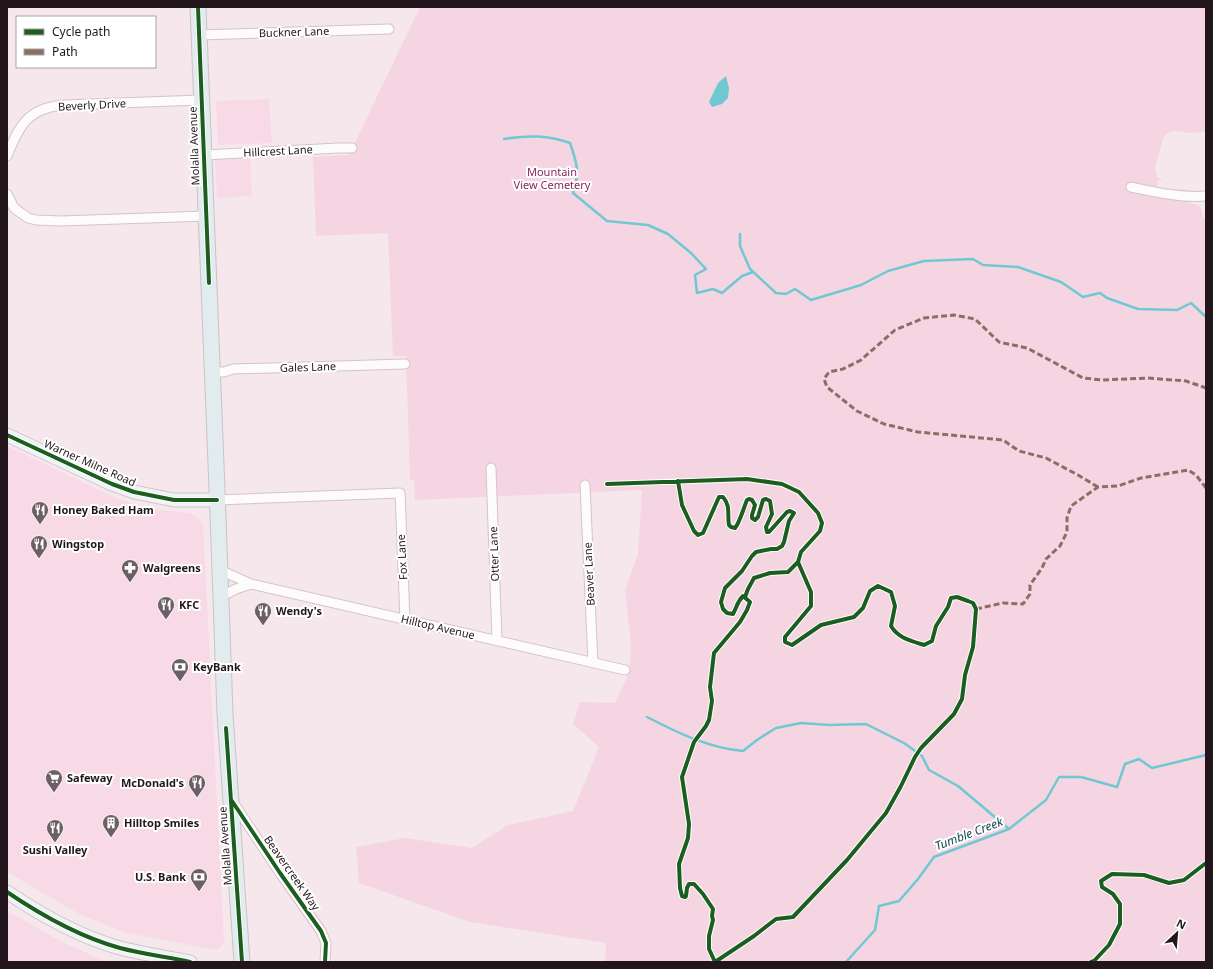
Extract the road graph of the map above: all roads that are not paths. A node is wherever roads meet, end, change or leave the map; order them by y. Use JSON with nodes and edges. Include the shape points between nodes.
{"nodes":[{"id":1,"x":198,"y":7,"type":"edge"},
{"id":2,"x":389,"y":29,"type":"dead end"},
{"id":3,"x":199,"y":35,"type":"junction"},
{"id":4,"x":202,"y":100,"type":"junction"},
{"id":5,"x":352,"y":148,"type":"dead end"},
{"id":6,"x":204,"y":155,"type":"junction"},
{"id":7,"x":7,"y":156,"type":"edge"},
{"id":8,"x":1131,"y":187,"type":"dead end"},
{"id":9,"x":7,"y":194,"type":"edge"},
{"id":10,"x":1206,"y":196,"type":"edge"},
{"id":11,"x":206,"y":216,"type":"junction"},
{"id":12,"x":405,"y":364,"type":"dead end"},
{"id":13,"x":212,"y":372,"type":"junction"},
{"id":14,"x":7,"y":435,"type":"edge"},
{"id":15,"x":491,"y":468,"type":"dead end"},
{"id":16,"x":585,"y":485,"type":"dead end"},
{"id":17,"x":400,"y":494,"type":"joint"},
{"id":18,"x":217,"y":500,"type":"junction"},
{"id":19,"x":220,"y":570,"type":"junction"},
{"id":20,"x":251,"y":584,"type":"junction"},
{"id":21,"x":220,"y":597,"type":"junction"},
{"id":22,"x":405,"y":620,"type":"junction"},
{"id":23,"x":497,"y":641,"type":"junction"},
{"id":24,"x":593,"y":663,"type":"junction"},
{"id":25,"x":625,"y":670,"type":"dead end"},
{"id":26,"x":231,"y":800,"type":"junction"},
{"id":27,"x":7,"y":892,"type":"edge"},
{"id":28,"x":190,"y":962,"type":"edge"},
{"id":29,"x":242,"y":962,"type":"edge"},
{"id":30,"x":324,"y":962,"type":"edge"}],
"edges":[{"from":1,"to":3,"type":"main road","name":"Molalla Avenue"},
{"from":2,"to":3,"type":"street","name":"Buckner Lane"},
{"from":3,"to":4,"type":"main road","name":"Molalla Avenue"},
{"from":4,"to":6,"type":"main road","name":"Molalla Avenue"},
{"from":4,"to":7,"type":"street","name":"Beverly Drive","via":[[62,105],[44,109],[28,118]]},
{"from":5,"to":6,"type":"street","name":"Hillcrest Lane"},
{"from":6,"to":11,"type":"main road","name":"Molalla Avenue"},
{"from":8,"to":10,"type":"street","via":[[1159,193]]},
{"from":9,"to":11,"type":"street","via":[[14,208],[28,218],[36,220]]},
{"from":11,"to":13,"type":"main road","name":"Molalla Avenue"},
{"from":12,"to":13,"type":"street","name":"Gales Lane","via":[[233,369]]},
{"from":13,"to":18,"type":"main road","name":"Molalla Avenue"},
{"from":14,"to":18,"type":"street","name":"Warner Milne Road","via":[[130,491],[174,500]]},
{"from":15,"to":23,"type":"street","name":"Otter Lane"},
{"from":16,"to":24,"type":"street","name":"Beaver Lane"},
{"from":17,"to":18,"type":"street","name":"Warner Milne Road"},
{"from":17,"to":22,"type":"street","name":"Fox Lane"},
{"from":18,"to":19,"type":"main road","name":"Molalla Avenue"},
{"from":19,"to":20,"type":"street","name":"Hilltop Avenue"},
{"from":19,"to":21,"type":"main road","name":"Molalla Avenue"},
{"from":20,"to":21,"type":"street"},
{"from":20,"to":22,"type":"street","name":"Hilltop Avenue"},
{"from":21,"to":26,"type":"main road","name":"Molalla Avenue"},
{"from":22,"to":23,"type":"street","name":"Hilltop Avenue"},
{"from":23,"to":24,"type":"street","name":"Hilltop Avenue"},
{"from":24,"to":25,"type":"street","name":"Hilltop Avenue"},
{"from":26,"to":29,"type":"main road","name":"Molalla Avenue"},
{"from":26,"to":30,"type":"street","name":"Beavercreek Way","via":[[324,935]]},
{"from":27,"to":28,"type":"street","via":[[92,938],[120,948]]}]}
